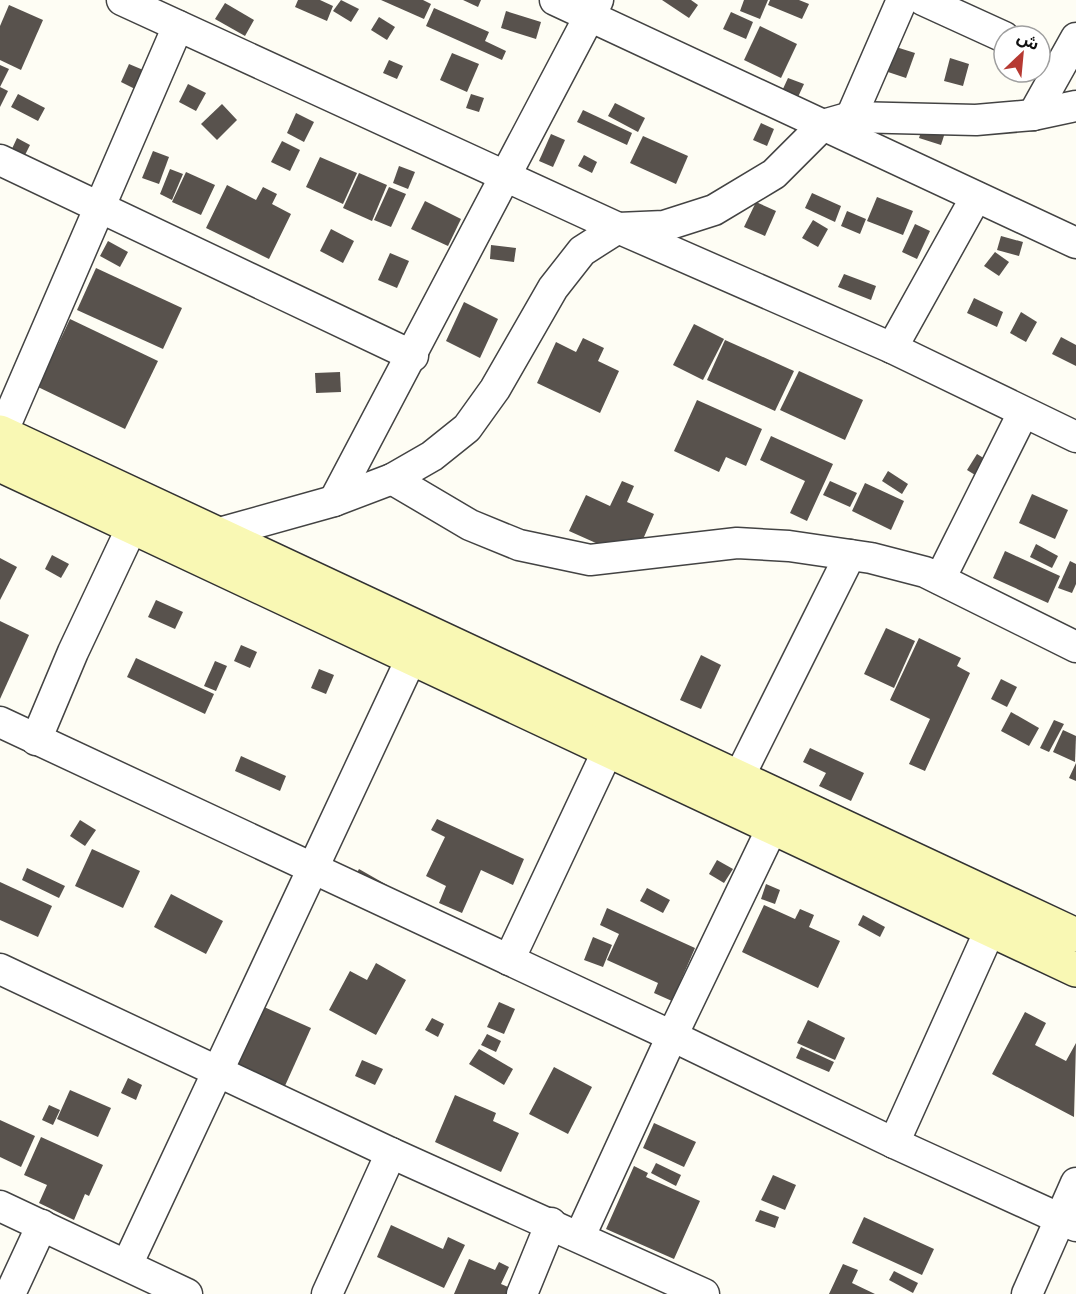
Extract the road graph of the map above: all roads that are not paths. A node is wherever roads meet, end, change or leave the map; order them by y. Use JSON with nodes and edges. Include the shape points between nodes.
{"nodes":[{"id":1,"x":555,"y":0,"type":"edge"},
{"id":2,"x":902,"y":0,"type":"edge"},
{"id":3,"x":923,"y":0,"type":"edge"},
{"id":4,"x":131,"y":2,"type":"edge"},
{"id":5,"x":594,"y":8,"type":"edge"},
{"id":6,"x":178,"y":26,"type":"junction"},
{"id":7,"x":992,"y":32,"type":"edge"},
{"id":8,"x":1076,"y":38,"type":"edge"},
{"id":9,"x":1052,"y":57,"type":"edge"},
{"id":10,"x":1043,"y":84,"type":"edge"},
{"id":11,"x":1076,"y":106,"type":"edge"},
{"id":12,"x":1033,"y":115,"type":"junction"},
{"id":13,"x":837,"y":121,"type":"junction"},
{"id":14,"x":0,"y":160,"type":"edge"},
{"id":15,"x":508,"y":175,"type":"junction"},
{"id":16,"x":976,"y":197,"type":"junction"},
{"id":17,"x":102,"y":209,"type":"junction"},
{"id":18,"x":618,"y":228,"type":"junction"},
{"id":19,"x":1076,"y":243,"type":"edge"},
{"id":20,"x":892,"y":348,"type":"junction"},
{"id":21,"x":413,"y":356,"type":"junction"},
{"id":22,"x":1023,"y":413,"type":"junction"},
{"id":23,"x":1,"y":433,"type":"edge"},
{"id":24,"x":1076,"y":437,"type":"edge"},
{"id":25,"x":0,"y":465,"type":"edge"},
{"id":26,"x":392,"y":479,"type":"junction"},
{"id":27,"x":334,"y":501,"type":"junction"},
{"id":28,"x":132,"y":527,"type":"junction"},
{"id":29,"x":216,"y":534,"type":"junction"},
{"id":30,"x":850,"y":555,"type":"junction"},
{"id":31,"x":940,"y":579,"type":"junction"},
{"id":32,"x":1076,"y":647,"type":"edge"},
{"id":33,"x":411,"y":659,"type":"junction"},
{"id":34,"x":0,"y":722,"type":"edge"},
{"id":35,"x":36,"y":740,"type":"junction"},
{"id":36,"x":608,"y":750,"type":"junction"},
{"id":37,"x":739,"y":777,"type":"junction"},
{"id":38,"x":773,"y":826,"type":"junction"},
{"id":39,"x":312,"y":869,"type":"junction"},
{"id":40,"x":990,"y":930,"type":"junction"},
{"id":41,"x":1076,"y":935,"type":"edge"},
{"id":42,"x":509,"y":960,"type":"junction"},
{"id":43,"x":0,"y":969,"type":"edge"},
{"id":44,"x":1076,"y":970,"type":"edge"},
{"id":45,"x":672,"y":1036,"type":"junction"},
{"id":46,"x":216,"y":1070,"type":"junction"},
{"id":47,"x":894,"y":1143,"type":"junction"},
{"id":48,"x":391,"y":1154,"type":"junction"},
{"id":49,"x":1076,"y":1183,"type":"edge"},
{"id":50,"x":0,"y":1206,"type":"edge"},
{"id":51,"x":1068,"y":1222,"type":"edge"},
{"id":52,"x":551,"y":1223,"type":"junction"},
{"id":53,"x":42,"y":1226,"type":"junction"},
{"id":54,"x":580,"y":1236,"type":"junction"},
{"id":55,"x":127,"y":1265,"type":"junction"},
{"id":56,"x":10,"y":1294,"type":"edge"},
{"id":57,"x":187,"y":1294,"type":"edge"},
{"id":58,"x":327,"y":1294,"type":"edge"},
{"id":59,"x":522,"y":1294,"type":"edge"},
{"id":60,"x":704,"y":1294,"type":"edge"},
{"id":61,"x":1027,"y":1294,"type":"edge"}],
"edges":[{"from":1,"to":5,"type":"street"},
{"from":2,"to":13,"type":"street"},
{"from":3,"to":7,"type":"street"},
{"from":4,"to":6,"type":"street"},
{"from":5,"to":13,"type":"street"},
{"from":5,"to":15,"type":"street"},
{"from":6,"to":15,"type":"street"},
{"from":6,"to":17,"type":"street"},
{"from":8,"to":9,"type":"street"},
{"from":10,"to":12,"type":"street"},
{"from":11,"to":12,"type":"street"},
{"from":12,"to":13,"type":"street","via":[[976,120]]},
{"from":13,"to":16,"type":"street"},
{"from":13,"to":18,"type":"street","via":[[774,174],[714,210],[664,226]]},
{"from":14,"to":17,"type":"street"},
{"from":15,"to":18,"type":"street"},
{"from":15,"to":21,"type":"street"},
{"from":16,"to":19,"type":"street"},
{"from":16,"to":20,"type":"street"},
{"from":17,"to":21,"type":"street"},
{"from":17,"to":23,"type":"street"},
{"from":18,"to":20,"type":"street"},
{"from":18,"to":26,"type":"street","via":[[582,251],[553,288],[495,389],[467,428],[432,456]]},
{"from":20,"to":22,"type":"street"},
{"from":21,"to":27,"type":"street"},
{"from":22,"to":24,"type":"street"},
{"from":22,"to":31,"type":"street"},
{"from":23,"to":29,"type":"street"},
{"from":25,"to":28,"type":"street"},
{"from":26,"to":27,"type":"street"},
{"from":26,"to":30,"type":"street","via":[[470,525],[519,546],[590,560],[737,543]]},
{"from":27,"to":29,"type":"street"},
{"from":28,"to":33,"type":"street"},
{"from":28,"to":35,"type":"street"},
{"from":29,"to":37,"type":"street"},
{"from":30,"to":31,"type":"street"},
{"from":30,"to":37,"type":"street"},
{"from":31,"to":32,"type":"street"},
{"from":33,"to":36,"type":"street"},
{"from":33,"to":39,"type":"street"},
{"from":34,"to":35,"type":"street"},
{"from":35,"to":39,"type":"street"},
{"from":36,"to":38,"type":"street"},
{"from":36,"to":42,"type":"street"},
{"from":37,"to":41,"type":"street"},
{"from":38,"to":40,"type":"street"},
{"from":38,"to":45,"type":"street"},
{"from":39,"to":42,"type":"street"},
{"from":39,"to":46,"type":"street"},
{"from":40,"to":44,"type":"street"},
{"from":40,"to":47,"type":"street"},
{"from":42,"to":45,"type":"street"},
{"from":43,"to":46,"type":"street"},
{"from":45,"to":47,"type":"street"},
{"from":45,"to":54,"type":"street"},
{"from":46,"to":48,"type":"street"},
{"from":46,"to":55,"type":"street"},
{"from":47,"to":51,"type":"street"},
{"from":48,"to":52,"type":"street"},
{"from":48,"to":58,"type":"street"},
{"from":49,"to":51,"type":"street"},
{"from":50,"to":53,"type":"street"},
{"from":51,"to":61,"type":"street"},
{"from":52,"to":54,"type":"street"},
{"from":52,"to":59,"type":"street"},
{"from":53,"to":55,"type":"street"},
{"from":53,"to":56,"type":"street"},
{"from":54,"to":60,"type":"street"},
{"from":55,"to":57,"type":"street"}]}
